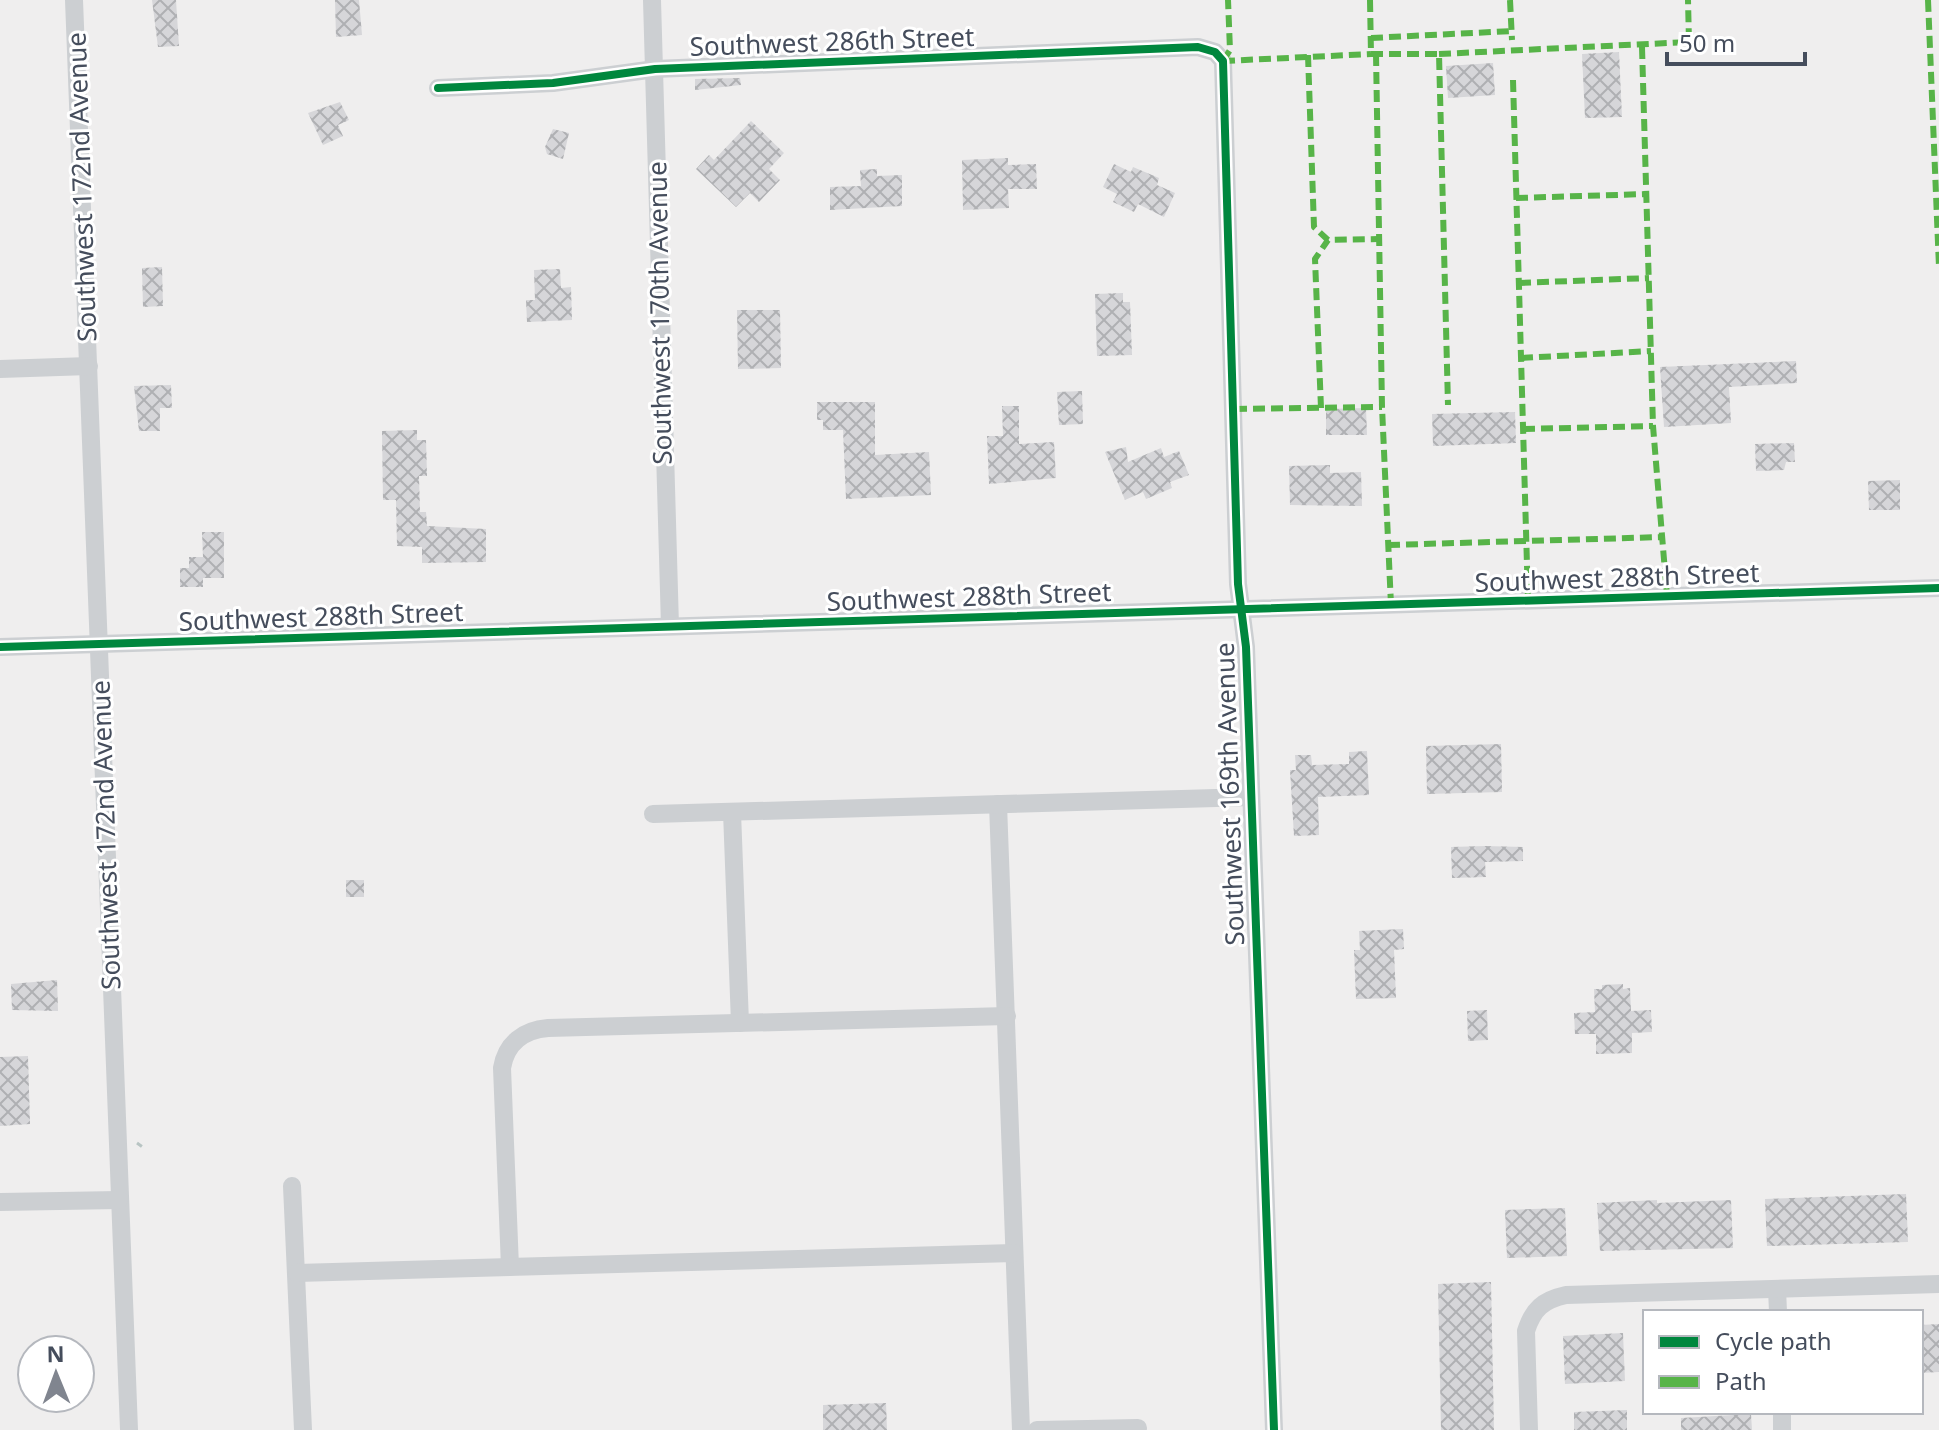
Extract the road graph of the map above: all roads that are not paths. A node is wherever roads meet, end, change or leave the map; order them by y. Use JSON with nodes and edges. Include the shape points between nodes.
{"nodes":[{"id":1,"x":74,"y":0,"type":"edge"},
{"id":2,"x":652,"y":0,"type":"edge"},
{"id":3,"x":1223,"y":61,"type":"joint"},
{"id":4,"x":655,"y":69,"type":"junction"},
{"id":5,"x":438,"y":88,"type":"dead end"},
{"id":6,"x":89,"y":366,"type":"junction"},
{"id":7,"x":0,"y":369,"type":"edge"},
{"id":8,"x":1939,"y":588,"type":"edge"},
{"id":9,"x":1241,"y":609,"type":"junction"},
{"id":10,"x":670,"y":626,"type":"junction"},
{"id":11,"x":98,"y":644,"type":"junction"},
{"id":12,"x":0,"y":647,"type":"edge"},
{"id":13,"x":1251,"y":797,"type":"junction"},
{"id":14,"x":998,"y":804,"type":"junction"},
{"id":15,"x":732,"y":812,"type":"junction"},
{"id":16,"x":653,"y":814,"type":"dead end"},
{"id":17,"x":1007,"y":1016,"type":"junction"},
{"id":18,"x":740,"y":1023,"type":"junction"},
{"id":19,"x":292,"y":1186,"type":"dead end"},
{"id":20,"x":119,"y":1200,"type":"junction"},
{"id":21,"x":0,"y":1202,"type":"edge"},
{"id":22,"x":1014,"y":1253,"type":"junction"},
{"id":23,"x":510,"y":1267,"type":"junction"},
{"id":24,"x":297,"y":1273,"type":"junction"},
{"id":25,"x":1939,"y":1284,"type":"edge"},
{"id":26,"x":1777,"y":1289,"type":"junction"},
{"id":27,"x":1778,"y":1310,"type":"edge"},
{"id":28,"x":1138,"y":1428,"type":"edge"},
{"id":29,"x":129,"y":1430,"type":"edge"},
{"id":30,"x":303,"y":1430,"type":"edge"},
{"id":31,"x":1021,"y":1430,"type":"edge"},
{"id":32,"x":1037,"y":1430,"type":"edge"},
{"id":33,"x":1274,"y":1430,"type":"edge"},
{"id":34,"x":1529,"y":1430,"type":"edge"}],
"edges":[{"from":1,"to":6,"type":"street","name":"Southwest 172nd Avenue"},
{"from":2,"to":4,"type":"street","name":"Southwest 170th Avenue"},
{"from":3,"to":4,"type":"street","name":"Southwest 286th Street","via":[[1198,47]]},
{"from":3,"to":9,"type":"street","name":"Southwest 169th Avenue"},
{"from":4,"to":5,"type":"street","name":"Southwest 286th Street","via":[[553,83]]},
{"from":4,"to":10,"type":"street","name":"Southwest 170th Avenue"},
{"from":6,"to":7,"type":"street"},
{"from":6,"to":11,"type":"street","name":"Southwest 172nd Avenue"},
{"from":8,"to":9,"type":"street","name":"Southwest 288th Street"},
{"from":9,"to":10,"type":"street","name":"Southwest 288th Street"},
{"from":9,"to":13,"type":"street","name":"Southwest 169th Avenue"},
{"from":10,"to":11,"type":"street","name":"Southwest 288th Street"},
{"from":11,"to":12,"type":"street","name":"Southwest 288th Street"},
{"from":11,"to":20,"type":"street","name":"Southwest 172nd Avenue"},
{"from":13,"to":14,"type":"street"},
{"from":13,"to":33,"type":"street","name":"Southwest 169th Avenue"},
{"from":14,"to":15,"type":"street"},
{"from":14,"to":17,"type":"street"},
{"from":15,"to":16,"type":"street"},
{"from":15,"to":18,"type":"street"},
{"from":17,"to":18,"type":"street"},
{"from":17,"to":22,"type":"street"},
{"from":18,"to":23,"type":"street","via":[[541,1029],[515,1041],[502,1073]]},
{"from":19,"to":24,"type":"street"},
{"from":20,"to":21,"type":"street"},
{"from":20,"to":29,"type":"street","name":"Southwest 172nd Avenue"},
{"from":22,"to":23,"type":"street"},
{"from":22,"to":31,"type":"street"},
{"from":23,"to":24,"type":"street"},
{"from":24,"to":30,"type":"street"},
{"from":25,"to":26,"type":"street"},
{"from":26,"to":27,"type":"street"},
{"from":26,"to":34,"type":"street","via":[[1550,1299],[1530,1317],[1526,1331]]},
{"from":28,"to":32,"type":"street"}]}
